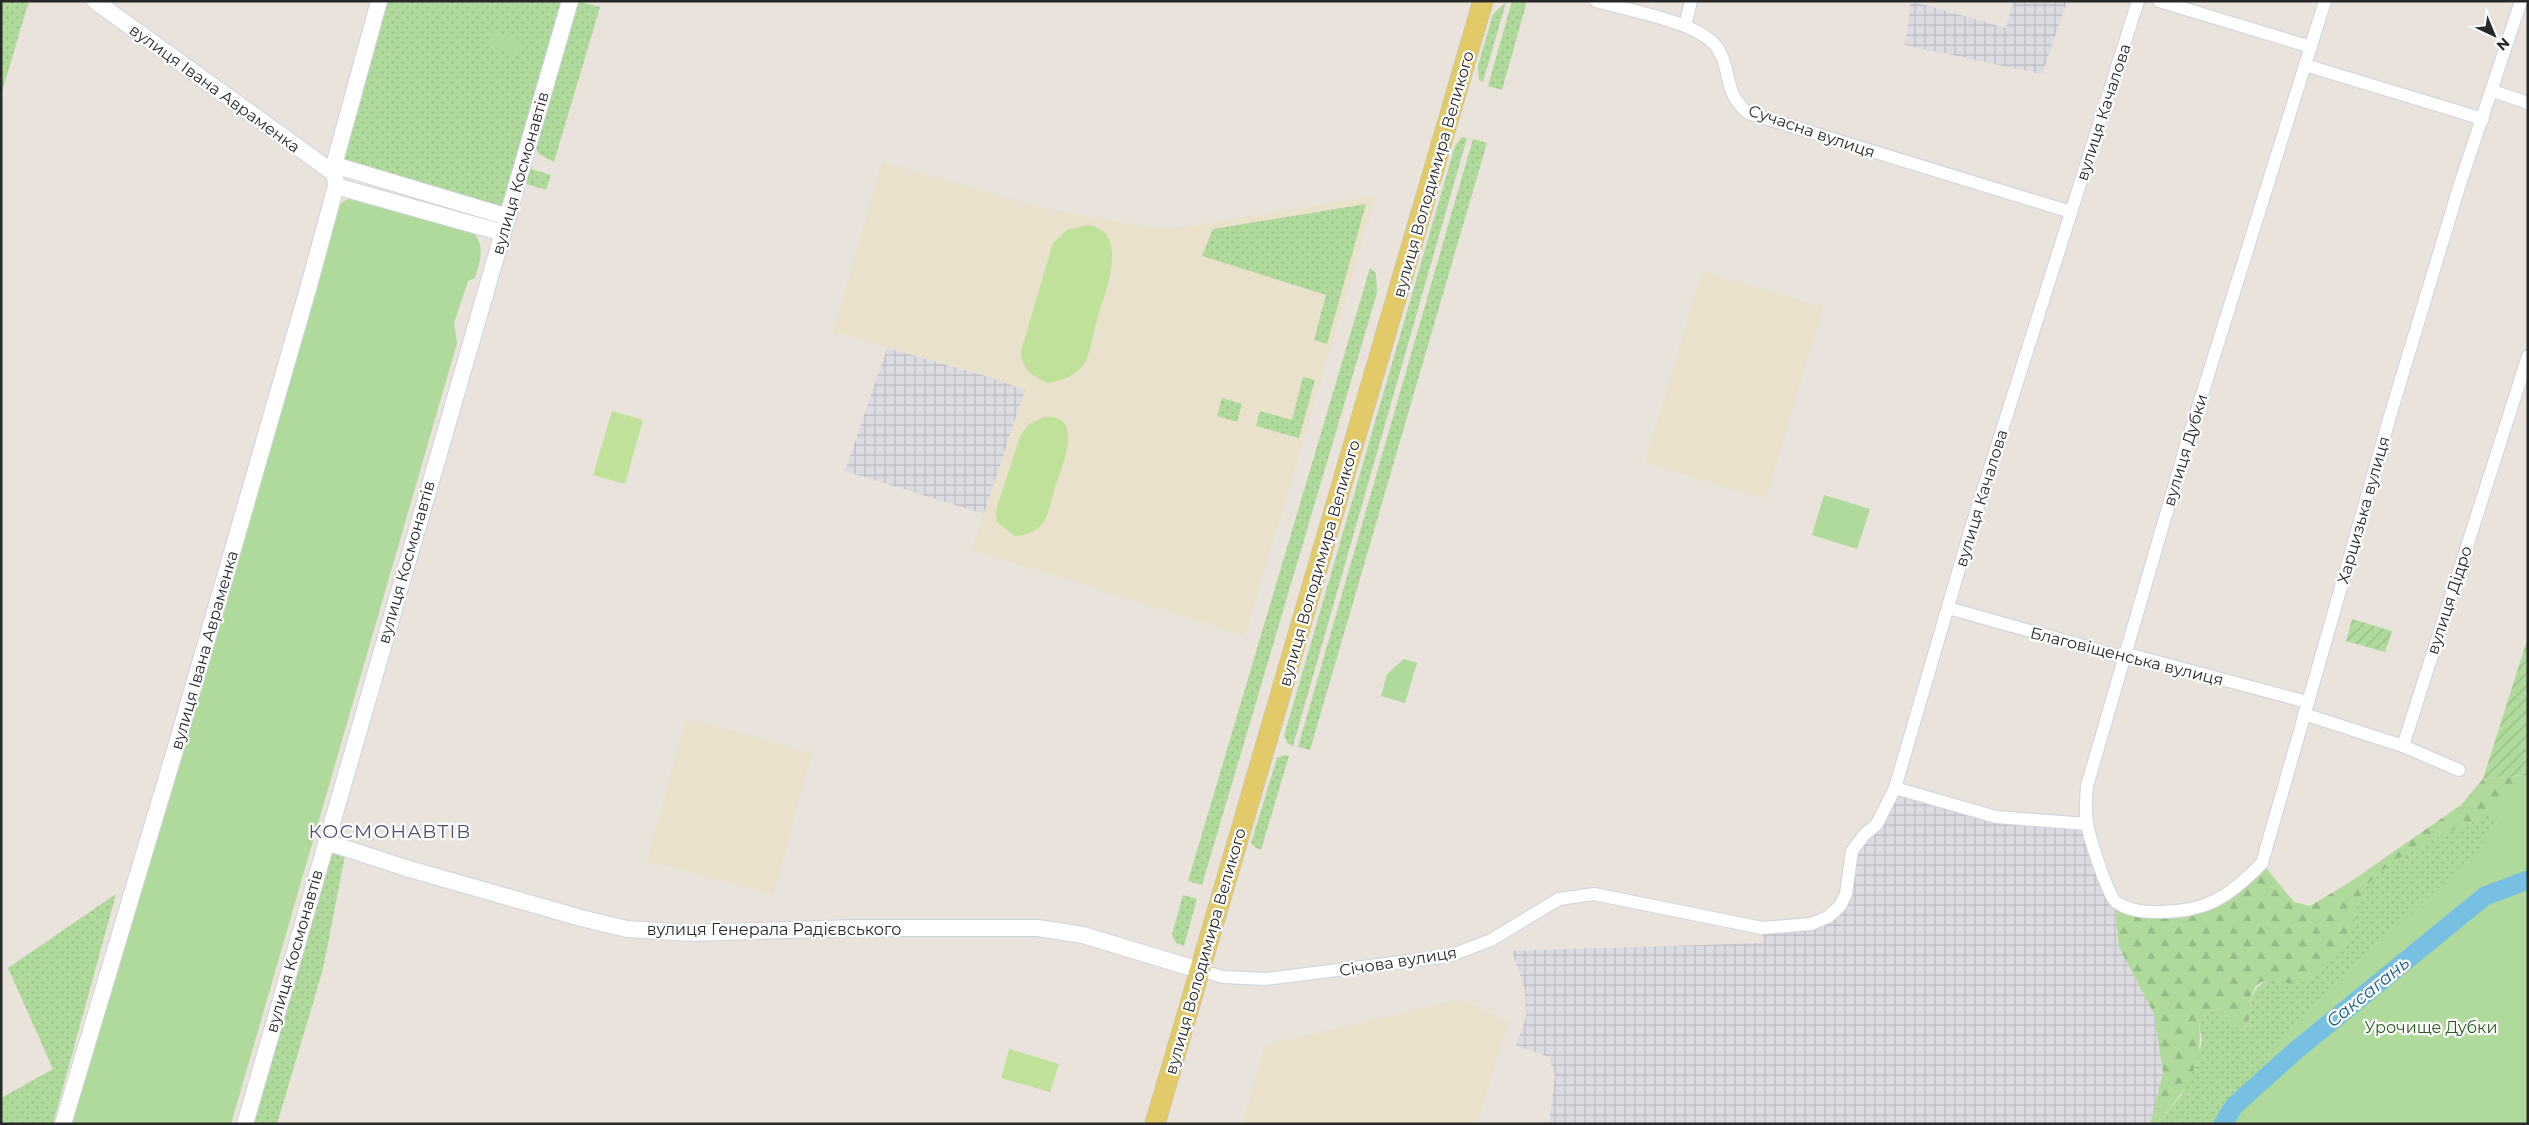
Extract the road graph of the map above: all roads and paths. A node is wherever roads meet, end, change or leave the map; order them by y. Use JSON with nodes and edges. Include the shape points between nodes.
{"nodes":[{"id":1,"x":95,"y":1,"type":"edge"},
{"id":2,"x":379,"y":1,"type":"edge"},
{"id":3,"x":570,"y":1,"type":"edge"},
{"id":4,"x":1500,"y":1,"type":"edge"},
{"id":5,"x":1596,"y":1,"type":"edge"},
{"id":6,"x":1692,"y":1,"type":"edge"},
{"id":7,"x":2138,"y":1,"type":"edge"},
{"id":8,"x":2160,"y":1,"type":"edge"},
{"id":9,"x":2325,"y":1,"type":"edge"},
{"id":10,"x":2521,"y":1,"type":"edge"},
{"id":11,"x":1481,"y":5,"type":"edge"},
{"id":12,"x":1685,"y":26,"type":"junction"},
{"id":13,"x":2311,"y":47,"type":"junction"},
{"id":14,"x":2305,"y":65,"type":"junction"},
{"id":15,"x":2493,"y":91,"type":"junction"},
{"id":16,"x":2528,"y":103,"type":"edge"},
{"id":17,"x":2483,"y":118,"type":"junction"},
{"id":18,"x":335,"y":175,"type":"junction"},
{"id":19,"x":2071,"y":212,"type":"junction"},
{"id":20,"x":508,"y":217,"type":"junction"},
{"id":21,"x":503,"y":233,"type":"junction"},
{"id":22,"x":2528,"y":356,"type":"edge"},
{"id":23,"x":1948,"y":608,"type":"junction"},
{"id":24,"x":2124,"y":654,"type":"junction"},
{"id":25,"x":2305,"y":708,"type":"junction"},
{"id":26,"x":2403,"y":746,"type":"junction"},
{"id":27,"x":2459,"y":770,"type":"dead end"},
{"id":28,"x":1895,"y":788,"type":"junction"},
{"id":29,"x":2087,"y":824,"type":"junction"},
{"id":30,"x":326,"y":842,"type":"junction"},
{"id":31,"x":2114,"y":901,"type":"joint"},
{"id":32,"x":1762,"y":928,"type":"joint"},
{"id":33,"x":1199,"y":970,"type":"junction"},
{"id":34,"x":63,"y":1124,"type":"edge"},
{"id":35,"x":245,"y":1124,"type":"edge"},
{"id":36,"x":1155,"y":1124,"type":"edge"}],
"edges":[{"from":1,"to":18,"type":"street","name":"вулиця Івана Авраменка"},
{"from":2,"to":18,"type":"street","name":"вулиця Івана Авраменка"},
{"from":3,"to":20,"type":"street","name":"вулиця Космонавтів"},
{"from":4,"to":11,"type":"main road"},
{"from":5,"to":12,"type":"street","name":"Сучасна вулиця"},
{"from":6,"to":12,"type":"street"},
{"from":7,"to":19,"type":"street","name":"вулиця Качалова"},
{"from":8,"to":13,"type":"street"},
{"from":9,"to":13,"type":"street","name":"вулиця Дубки"},
{"from":10,"to":15,"type":"street","name":"Харцизька вулиця"},
{"from":11,"to":33,"type":"main road","name":"вулиця Володимира Великого"},
{"from":12,"to":19,"type":"street","name":"Сучасна вулиця","via":[[1699,31],[1719,50],[1732,94],[1748,112]]},
{"from":13,"to":14,"type":"street","name":"вулиця Дубки"},
{"from":14,"to":17,"type":"street"},
{"from":14,"to":24,"type":"street","name":"вулиця Дубки"},
{"from":15,"to":16,"type":"street"},
{"from":15,"to":17,"type":"street","name":"Харцизька вулиця"},
{"from":17,"to":25,"type":"street","name":"Харцизька вулиця","via":[[2456,197]]},
{"from":18,"to":20,"type":"street"},
{"from":18,"to":21,"type":"street"},
{"from":18,"to":34,"type":"street","name":"вулиця Івана Авраменка","via":[[173,757]]},
{"from":19,"to":23,"type":"street","name":"вулиця Качалова"},
{"from":20,"to":21,"type":"street","name":"вулиця Космонавтів"},
{"from":21,"to":30,"type":"street","name":"вулиця Космонавтів"},
{"from":22,"to":26,"type":"street","name":"вулиця Дідро"},
{"from":23,"to":24,"type":"street","name":"Благовіщенська вулиця","via":[[2119,656]]},
{"from":23,"to":28,"type":"street","name":"вулиця Качалова"},
{"from":24,"to":25,"type":"street","name":"Благовіщенська вулиця"},
{"from":24,"to":29,"type":"street","name":"вулиця Дубки","via":[[2087,786]]},
{"from":25,"to":26,"type":"street"},
{"from":25,"to":31,"type":"street","name":"Харцизька вулиця","via":[[2262,863],[2248,878],[2223,898],[2183,911],[2149,912]]},
{"from":26,"to":27,"type":"street"},
{"from":28,"to":29,"type":"street","via":[[1996,817]]},
{"from":28,"to":32,"type":"street","name":"вулиця Качалова","via":[[1877,824],[1852,851],[1846,894],[1840,906],[1812,924]]},
{"from":29,"to":31,"type":"street","name":"вулиця Дубки"},
{"from":30,"to":33,"type":"street","name":"вулиця Генерала Радієвського","via":[[406,868],[627,929],[690,933],[856,928],[1038,928],[1083,935]]},
{"from":30,"to":35,"type":"street","name":"вулиця Космонавтів"},
{"from":32,"to":33,"type":"street","name":"Січова вулиця","via":[[1594,894],[1576,895],[1559,899],[1480,946],[1449,956],[1266,979],[1223,977]]},
{"from":33,"to":36,"type":"main road","name":"вулиця Володимира Великого"}]}
